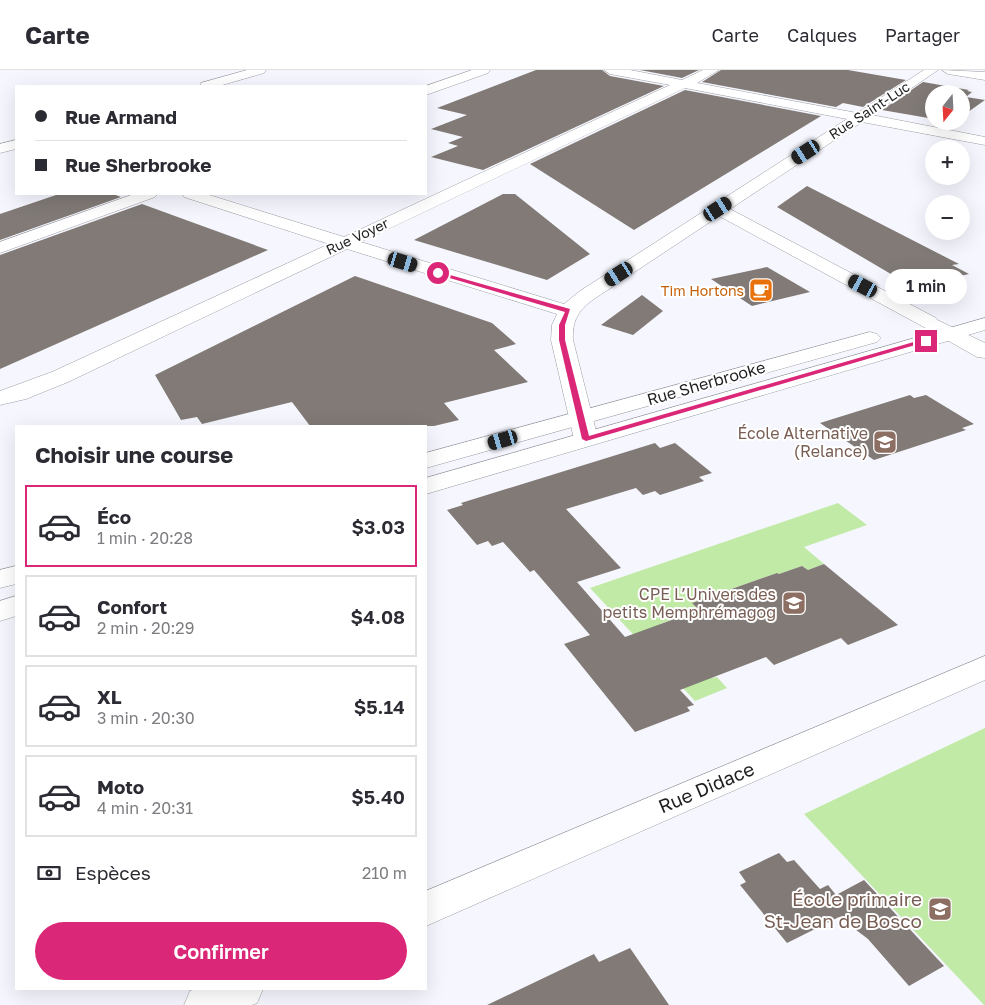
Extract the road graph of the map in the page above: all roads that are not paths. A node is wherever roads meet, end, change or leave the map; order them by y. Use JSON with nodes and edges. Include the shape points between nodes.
{"nodes":[{"id":1,"x":260,"y":70,"type":"edge"},
{"id":2,"x":484,"y":70,"type":"edge"},
{"id":3,"x":610,"y":70,"type":"edge"},
{"id":4,"x":713,"y":70,"type":"edge"},
{"id":5,"x":932,"y":70,"type":"edge"},
{"id":6,"x":948,"y":70,"type":"edge"},
{"id":7,"x":985,"y":76,"type":"edge"},
{"id":8,"x":684,"y":84,"type":"junction"},
{"id":9,"x":209,"y":85,"type":"edge"},
{"id":10,"x":427,"y":91,"type":"edge"},
{"id":11,"x":858,"y":117,"type":"junction"},
{"id":12,"x":0,"y":136,"type":"edge"},
{"id":13,"x":985,"y":141,"type":"edge"},
{"id":14,"x":15,"y":142,"type":"edge"},
{"id":15,"x":15,"y":142,"type":"edge"},
{"id":16,"x":0,"y":149,"type":"edge"},
{"id":17,"x":146,"y":195,"type":"edge"},
{"id":18,"x":193,"y":195,"type":"edge"},
{"id":19,"x":718,"y":209,"type":"junction"},
{"id":20,"x":343,"y":243,"type":"junction"},
{"id":21,"x":0,"y":248,"type":"edge"},
{"id":22,"x":985,"y":306,"type":"edge"},
{"id":23,"x":568,"y":311,"type":"junction"},
{"id":24,"x":929,"y":322,"type":"junction"},
{"id":25,"x":985,"y":324,"type":"edge"},
{"id":26,"x":951,"y":334,"type":"junction"},
{"id":27,"x":985,"y":352,"type":"edge"},
{"id":28,"x":0,"y":398,"type":"edge"},
{"id":29,"x":582,"y":429,"type":"junction"},
{"id":30,"x":427,"y":461,"type":"edge"},
{"id":31,"x":427,"y":486,"type":"edge"},
{"id":32,"x":15,"y":574,"type":"edge"},
{"id":33,"x":0,"y":579,"type":"edge"},
{"id":34,"x":15,"y":606,"type":"edge"},
{"id":35,"x":0,"y":611,"type":"edge"},
{"id":36,"x":985,"y":666,"type":"edge"},
{"id":37,"x":427,"y":909,"type":"edge"},
{"id":38,"x":240,"y":990,"type":"edge"},
{"id":39,"x":205,"y":1005,"type":"edge"}],
"edges":[{"from":1,"to":9,"type":"street"},
{"from":2,"to":10,"type":"street"},
{"from":3,"to":8,"type":"street"},
{"from":4,"to":8,"type":"street","name":"Rue Voyer"},
{"from":5,"to":11,"type":"street","name":"Rue Saint-Luc"},
{"from":6,"to":7,"type":"street"},
{"from":8,"to":11,"type":"street"},
{"from":8,"to":20,"type":"street","name":"Rue Voyer"},
{"from":11,"to":13,"type":"street"},
{"from":11,"to":19,"type":"street","name":"Rue Saint-Luc"},
{"from":12,"to":14,"type":"street"},
{"from":15,"to":16,"type":"street"},
{"from":17,"to":21,"type":"street"},
{"from":18,"to":20,"type":"street"},
{"from":19,"to":23,"type":"street","name":"Rue Saint-Luc"},
{"from":19,"to":24,"type":"street"},
{"from":20,"to":23,"type":"street"},
{"from":20,"to":28,"type":"street","name":"Rue Voyer","via":[[60,377]]},
{"from":22,"to":24,"type":"street","name":"Rue Sherbrooke"},
{"from":23,"to":29,"type":"street","via":[[562,325],[562,340]]},
{"from":24,"to":26,"type":"street"},
{"from":24,"to":29,"type":"street","name":"Rue Sherbrooke"},
{"from":25,"to":26,"type":"street","name":"Rue Sherbrooke"},
{"from":26,"to":27,"type":"street"},
{"from":26,"to":29,"type":"street","name":"Rue Sherbrooke"},
{"from":29,"to":30,"type":"street","name":"Rue Sherbrooke"},
{"from":29,"to":31,"type":"street","name":"Rue Sherbrooke"},
{"from":32,"to":33,"type":"street"},
{"from":34,"to":35,"type":"street"},
{"from":36,"to":37,"type":"street","name":"Rue Didace"},
{"from":38,"to":39,"type":"street"}]}
